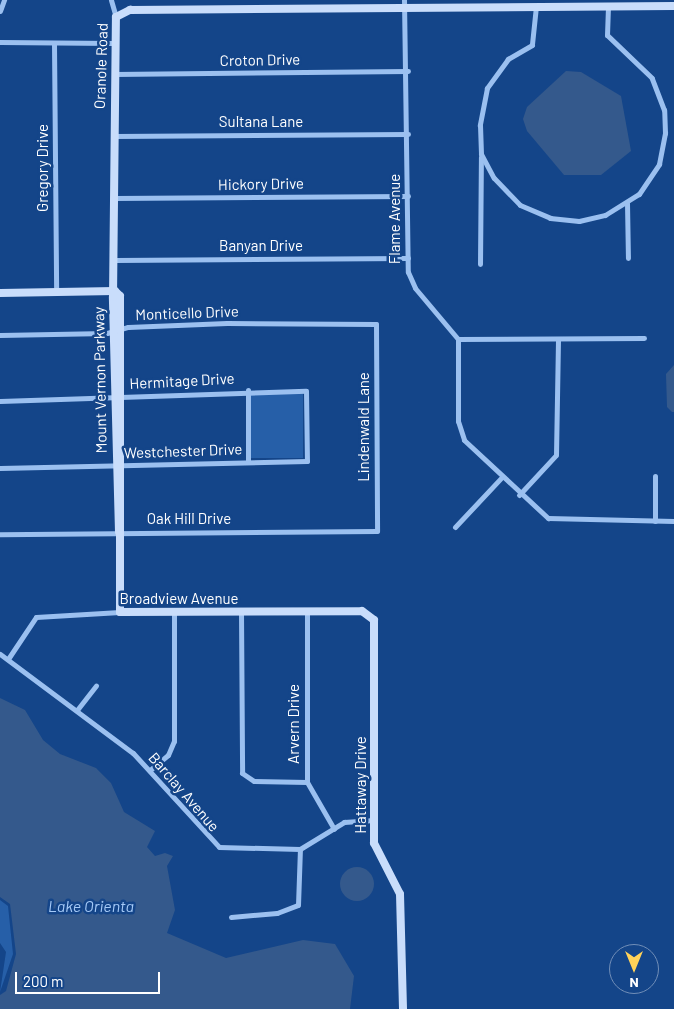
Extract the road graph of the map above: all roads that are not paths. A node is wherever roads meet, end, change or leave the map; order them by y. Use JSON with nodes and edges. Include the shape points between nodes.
{"nodes":[{"id":1,"x":4,"y":0,"type":"edge"},
{"id":2,"x":111,"y":0,"type":"edge"},
{"id":3,"x":404,"y":4,"type":"edge"},
{"id":4,"x":536,"y":6,"type":"junction"},
{"id":5,"x":608,"y":6,"type":"junction"},
{"id":6,"x":674,"y":6,"type":"edge"},
{"id":7,"x":0,"y":11,"type":"edge"},
{"id":8,"x":116,"y":17,"type":"junction"},
{"id":9,"x":0,"y":42,"type":"edge"},
{"id":10,"x":113,"y":43,"type":"junction"},
{"id":11,"x":54,"y":44,"type":"junction"},
{"id":12,"x":408,"y":71,"type":"junction"},
{"id":13,"x":113,"y":74,"type":"junction"},
{"id":14,"x":408,"y":134,"type":"junction"},
{"id":15,"x":114,"y":136,"type":"junction"},
{"id":16,"x":481,"y":154,"type":"junction"},
{"id":17,"x":408,"y":196,"type":"junction"},
{"id":18,"x":114,"y":198,"type":"junction"},
{"id":19,"x":628,"y":203,"type":"junction"},
{"id":20,"x":408,"y":258,"type":"junction"},
{"id":21,"x":628,"y":258,"type":"dead end"},
{"id":22,"x":114,"y":260,"type":"junction"},
{"id":23,"x":480,"y":264,"type":"dead end"},
{"id":24,"x":115,"y":291,"type":"junction"},
{"id":25,"x":56,"y":292,"type":"junction"},
{"id":26,"x":0,"y":293,"type":"edge"},
{"id":27,"x":376,"y":324,"type":"joint"},
{"id":28,"x":117,"y":331,"type":"junction"},
{"id":29,"x":0,"y":334,"type":"edge"},
{"id":30,"x":644,"y":338,"type":"dead end"},
{"id":31,"x":458,"y":339,"type":"junction"},
{"id":32,"x":558,"y":339,"type":"junction"},
{"id":33,"x":248,"y":390,"type":"junction"},
{"id":34,"x":118,"y":398,"type":"junction"},
{"id":35,"x":0,"y":401,"type":"edge"},
{"id":36,"x":307,"y":460,"type":"joint"},
{"id":37,"x":248,"y":462,"type":"junction"},
{"id":38,"x":118,"y":465,"type":"junction"},
{"id":39,"x":0,"y":468,"type":"edge"},
{"id":40,"x":655,"y":476,"type":"dead end"},
{"id":41,"x":501,"y":478,"type":"junction"},
{"id":42,"x":519,"y":495,"type":"junction"},
{"id":43,"x":655,"y":521,"type":"junction"},
{"id":44,"x":674,"y":521,"type":"edge"},
{"id":45,"x":455,"y":527,"type":"dead end"},
{"id":46,"x":377,"y":531,"type":"joint"},
{"id":47,"x":119,"y":532,"type":"junction"},
{"id":48,"x":0,"y":534,"type":"edge"},
{"id":49,"x":120,"y":612,"type":"junction"},
{"id":50,"x":174,"y":612,"type":"junction"},
{"id":51,"x":241,"y":612,"type":"junction"},
{"id":52,"x":307,"y":612,"type":"junction"},
{"id":53,"x":372,"y":616,"type":"joint"},
{"id":54,"x":0,"y":654,"type":"edge"},
{"id":55,"x":8,"y":659,"type":"junction"},
{"id":56,"x":96,"y":686,"type":"dead end"},
{"id":57,"x":77,"y":710,"type":"junction"},
{"id":58,"x":150,"y":770,"type":"junction"},
{"id":59,"x":307,"y":782,"type":"junction"},
{"id":60,"x":374,"y":820,"type":"junction"},
{"id":61,"x":334,"y":829,"type":"junction"},
{"id":62,"x":300,"y":849,"type":"junction"},
{"id":63,"x":231,"y":917,"type":"dead end"},
{"id":64,"x":403,"y":1009,"type":"edge"}],
"edges":[{"from":1,"to":7,"type":"street"},
{"from":2,"to":8,"type":"street"},
{"from":3,"to":4,"type":"street","name":"Oranole Road"},
{"from":3,"to":8,"type":"street","name":"Oranole Road","via":[[130,10]]},
{"from":3,"to":12,"type":"street","name":"Flame Avenue"},
{"from":4,"to":5,"type":"street","name":"Oranole Road"},
{"from":4,"to":16,"type":"street","via":[[532,45],[508,59],[488,88],[480,125]]},
{"from":5,"to":6,"type":"street","name":"Oranole Road"},
{"from":5,"to":19,"type":"street","via":[[607,35],[652,78],[666,122],[659,164]]},
{"from":8,"to":10,"type":"street","name":"Oranole Road"},
{"from":9,"to":11,"type":"street"},
{"from":10,"to":11,"type":"street"},
{"from":10,"to":13,"type":"street","name":"Oranole Road"},
{"from":11,"to":25,"type":"street","name":"Gregory Drive"},
{"from":12,"to":13,"type":"street","name":"Croton Drive"},
{"from":12,"to":14,"type":"street","name":"Flame Avenue"},
{"from":13,"to":15,"type":"street","name":"Oranole Road"},
{"from":14,"to":15,"type":"street","name":"Sultana Lane"},
{"from":14,"to":17,"type":"street","name":"Flame Avenue"},
{"from":15,"to":18,"type":"street","name":"Oranole Road"},
{"from":16,"to":19,"type":"street","via":[[505,192],[550,218],[591,219]]},
{"from":16,"to":23,"type":"street"},
{"from":17,"to":18,"type":"street","name":"Hickory Drive"},
{"from":17,"to":20,"type":"street","name":"Flame Avenue"},
{"from":18,"to":22,"type":"street","name":"Oranole Road"},
{"from":19,"to":21,"type":"street"},
{"from":20,"to":22,"type":"street","name":"Banyan Drive"},
{"from":20,"to":31,"type":"street","name":"Flame Avenue","via":[[410,280]]},
{"from":22,"to":24,"type":"street","name":"Oranole Road"},
{"from":24,"to":25,"type":"street"},
{"from":24,"to":28,"type":"street","name":"Mount Vernon Parkway","via":[[120,296]]},
{"from":25,"to":26,"type":"street"},
{"from":27,"to":28,"type":"street","name":"Monticello Drive","via":[[227,323]]},
{"from":27,"to":46,"type":"street","name":"Lindenwald Lane"},
{"from":28,"to":29,"type":"street","name":"Monticello Drive"},
{"from":28,"to":34,"type":"street","name":"Mount Vernon Parkway"},
{"from":30,"to":32,"type":"street"},
{"from":31,"to":32,"type":"street"},
{"from":31,"to":41,"type":"street","via":[[460,431],[468,447]]},
{"from":32,"to":42,"type":"street","via":[[556,455]]},
{"from":33,"to":34,"type":"street","name":"Hermitage Drive"},
{"from":33,"to":36,"type":"street","name":"Hermitage Drive","via":[[306,390]]},
{"from":33,"to":37,"type":"street"},
{"from":34,"to":35,"type":"street","name":"Hermitage Drive"},
{"from":34,"to":38,"type":"street","name":"Mount Vernon Parkway"},
{"from":36,"to":37,"type":"street","name":"Westchester Drive"},
{"from":37,"to":38,"type":"street","name":"Westchester Drive"},
{"from":38,"to":39,"type":"street","name":"Westchester Drive"},
{"from":38,"to":47,"type":"street","name":"Mount Vernon Parkway"},
{"from":40,"to":43,"type":"street"},
{"from":41,"to":42,"type":"street"},
{"from":41,"to":45,"type":"street"},
{"from":42,"to":43,"type":"street","via":[[540,514],[556,521]]},
{"from":43,"to":44,"type":"street"},
{"from":46,"to":47,"type":"street","name":"Oak Hill Drive"},
{"from":47,"to":48,"type":"street","name":"Oak Hill Drive"},
{"from":47,"to":49,"type":"street","name":"Mount Vernon Parkway"},
{"from":49,"to":50,"type":"street","name":"Broadview Avenue"},
{"from":49,"to":55,"type":"street","name":"Broadview Avenue","via":[[36,617]]},
{"from":50,"to":51,"type":"street","name":"Broadview Avenue"},
{"from":50,"to":58,"type":"street","via":[[174,741],[168,755]]},
{"from":51,"to":52,"type":"street","name":"Broadview Avenue"},
{"from":51,"to":59,"type":"street","via":[[240,768],[245,777],[254,782]]},
{"from":52,"to":53,"type":"street","name":"Broadview Avenue","via":[[362,611]]},
{"from":52,"to":59,"type":"street","name":"Arvern Drive"},
{"from":53,"to":60,"type":"street","name":"Hattaway Drive"},
{"from":54,"to":55,"type":"street","name":"Barclay Avenue"},
{"from":55,"to":57,"type":"street","name":"Barclay Avenue"},
{"from":56,"to":57,"type":"street"},
{"from":57,"to":58,"type":"street","name":"Barclay Avenue"},
{"from":58,"to":62,"type":"street","name":"Barclay Avenue","via":[[220,848]]},
{"from":59,"to":61,"type":"street","name":"Arvern Drive"},
{"from":60,"to":61,"type":"street","via":[[351,820]]},
{"from":60,"to":64,"type":"street","name":"Hattaway Drive","via":[[377,852],[400,894]]},
{"from":61,"to":62,"type":"street"},
{"from":62,"to":63,"type":"street","via":[[298,905],[258,917]]}]}
